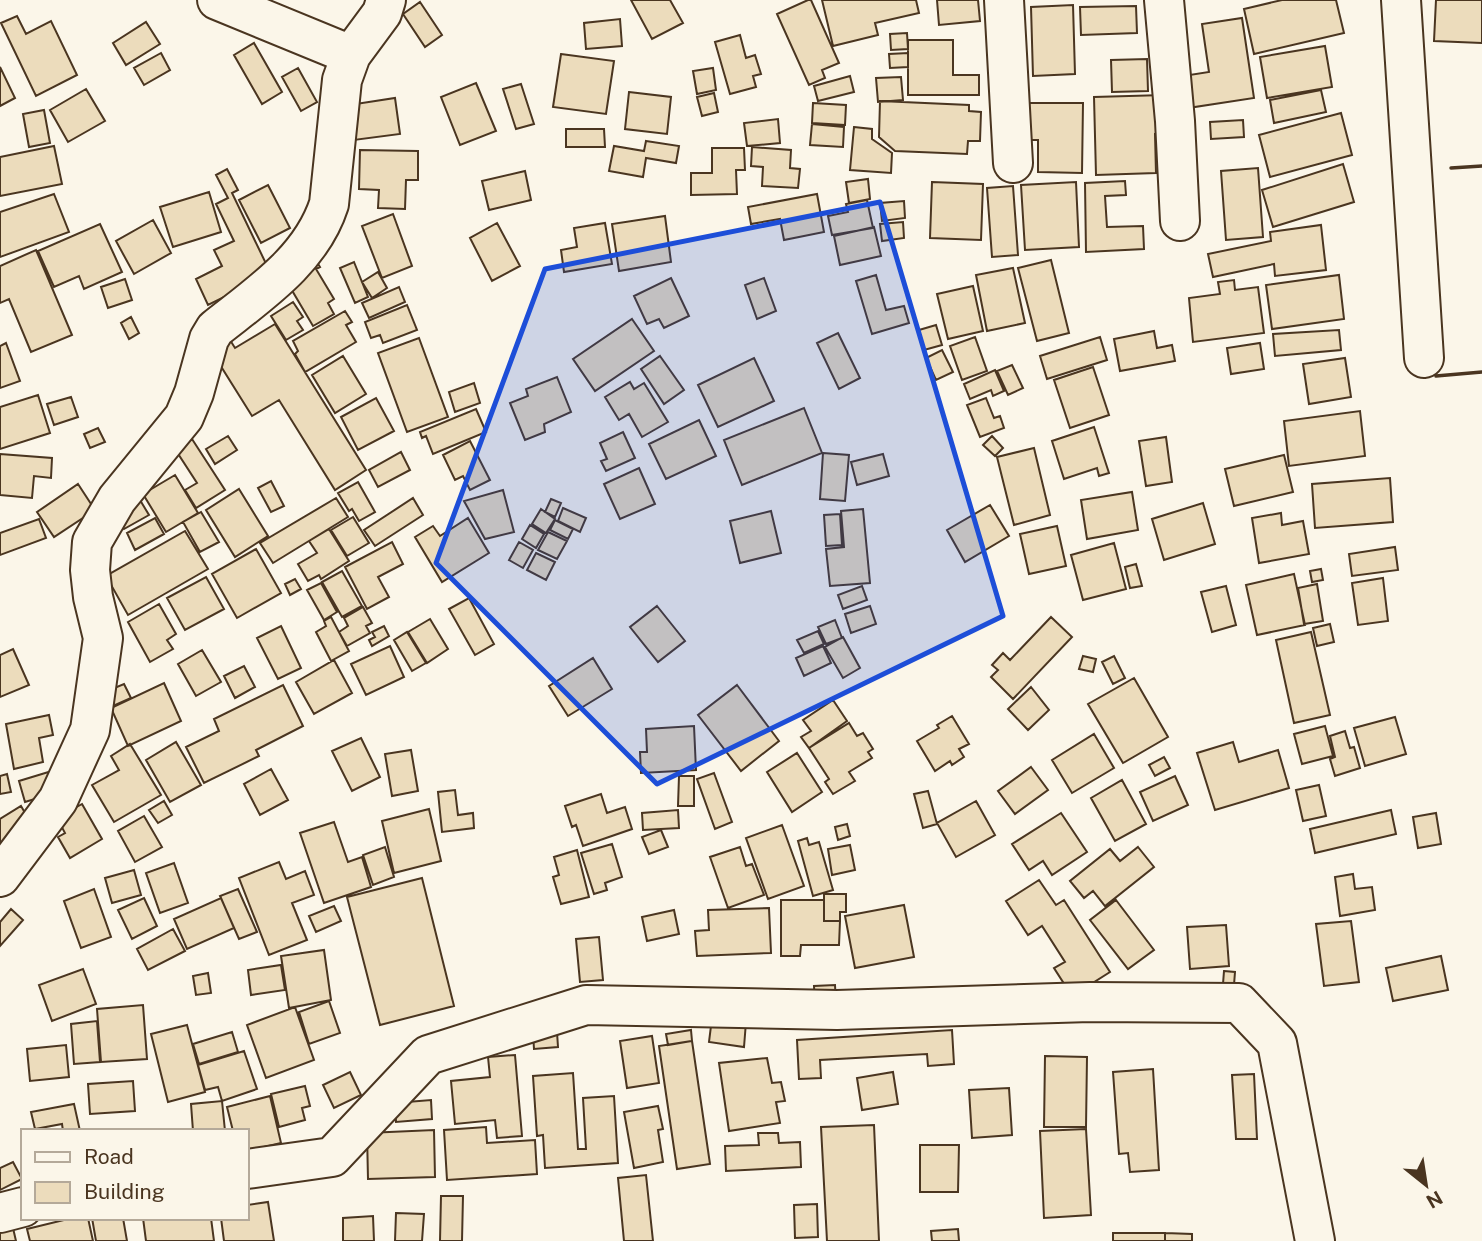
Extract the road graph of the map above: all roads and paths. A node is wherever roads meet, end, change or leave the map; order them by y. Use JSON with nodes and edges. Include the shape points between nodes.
{"nodes":[{"id":1,"x":217,"y":0,"type":"edge"},
{"id":2,"x":386,"y":0,"type":"edge"},
{"id":3,"x":1004,"y":0,"type":"edge"},
{"id":4,"x":1164,"y":0,"type":"edge"},
{"id":5,"x":1401,"y":0,"type":"edge"},
{"id":6,"x":351,"y":55,"type":"junction"},
{"id":7,"x":1013,"y":163,"type":"dead end"},
{"id":8,"x":1180,"y":221,"type":"dead end"},
{"id":9,"x":1424,"y":358,"type":"dead end"},
{"id":10,"x":0,"y":877,"type":"edge"},
{"id":11,"x":248,"y":1168,"type":"edge"},
{"id":12,"x":21,"y":1208,"type":"edge"},
{"id":13,"x":0,"y":1213,"type":"edge"},
{"id":14,"x":1315,"y":1241,"type":"edge"}],
"edges":[{"from":1,"to":6,"type":"street"},
{"from":2,"to":6,"type":"street","via":[[382,13]]},
{"from":3,"to":7,"type":"street"},
{"from":4,"to":8,"type":"street"},
{"from":5,"to":9,"type":"street"},
{"from":6,"to":10,"type":"street","via":[[342,80],[323,223],[277,280],[215,329],[184,417],[117,499],[92,542],[93,597],[103,638],[90,730],[58,800]]},
{"from":11,"to":14,"type":"street","via":[[332,1157],[428,1055],[586,1005],[837,1010],[1090,1002],[1239,1003],[1278,1043]]},
{"from":12,"to":13,"type":"street"}]}
